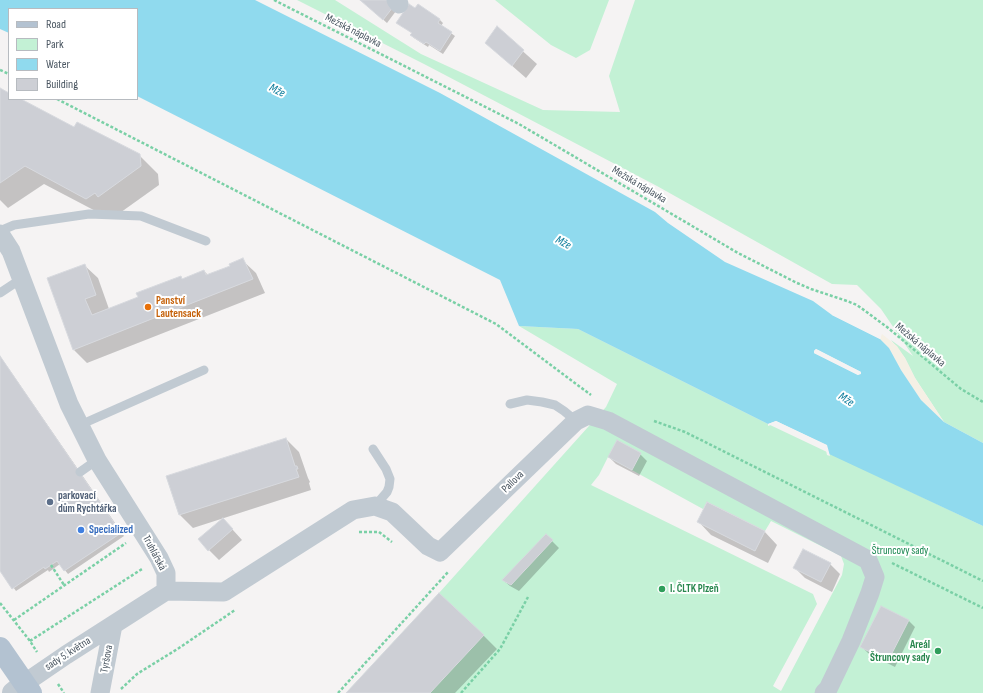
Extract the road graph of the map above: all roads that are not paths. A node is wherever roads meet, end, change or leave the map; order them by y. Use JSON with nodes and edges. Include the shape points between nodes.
{"nodes":[{"id":1,"x":0,"y":231,"type":"edge"},
{"id":2,"x":0,"y":234,"type":"edge"},
{"id":3,"x":206,"y":241,"type":"dead end"},
{"id":4,"x":21,"y":279,"type":"junction"},
{"id":5,"x":0,"y":293,"type":"edge"},
{"id":6,"x":204,"y":370,"type":"dead end"},
{"id":7,"x":510,"y":404,"type":"dead end"},
{"id":8,"x":586,"y":411,"type":"junction"},
{"id":9,"x":80,"y":425,"type":"junction"},
{"id":10,"x":373,"y":449,"type":"dead end"},
{"id":11,"x":97,"y":460,"type":"junction"},
{"id":12,"x":80,"y":472,"type":"dead end"},
{"id":13,"x":375,"y":506,"type":"junction"},
{"id":14,"x":166,"y":592,"type":"junction"},
{"id":15,"x":113,"y":625,"type":"junction"},
{"id":16,"x":0,"y":648,"type":"edge"},
{"id":17,"x":23,"y":690,"type":"edge"},
{"id":18,"x":830,"y":692,"type":"edge"},
{"id":19,"x":100,"y":693,"type":"edge"}],
"edges":[{"from":1,"to":3,"type":"lane","via":[[14,225],[89,214],[141,216]]},
{"from":2,"to":4,"type":"street","name":"Truhlářská","via":[[11,251]]},
{"from":4,"to":5,"type":"lane"},
{"from":4,"to":9,"type":"street","name":"Truhlářská","via":[[69,404]]},
{"from":6,"to":9,"type":"lane"},
{"from":7,"to":8,"type":"lane","via":[[527,400],[554,405],[564,411]]},
{"from":8,"to":13,"type":"street","name":"Pallova","via":[[440,552],[428,546],[392,512]]},
{"from":8,"to":18,"type":"street","via":[[868,560],[874,577],[870,593]]},
{"from":9,"to":11,"type":"street","name":"Truhlářská"},
{"from":10,"to":13,"type":"lane","via":[[390,479],[387,492]]},
{"from":11,"to":12,"type":"lane"},
{"from":11,"to":14,"type":"street","name":"Truhlářská","via":[[159,558],[166,573]]},
{"from":13,"to":14,"type":"street","via":[[353,510],[224,592]]},
{"from":14,"to":15,"type":"street","name":"sady 5. května"},
{"from":15,"to":17,"type":"street","name":"sady 5. května"},
{"from":15,"to":19,"type":"street","name":"Tyršova"},
{"from":16,"to":17,"type":"main road"}]}
